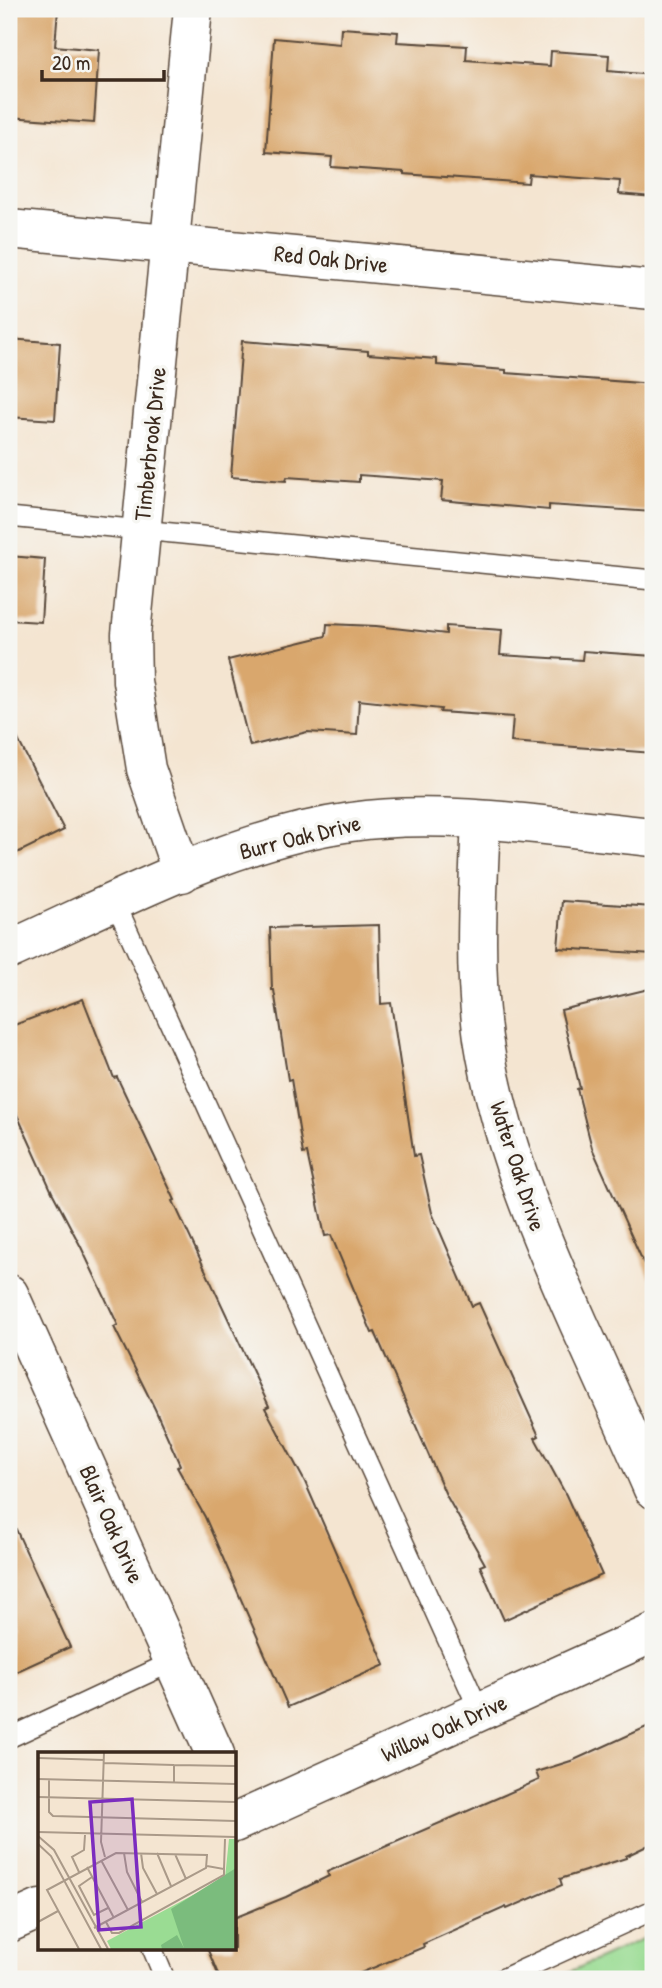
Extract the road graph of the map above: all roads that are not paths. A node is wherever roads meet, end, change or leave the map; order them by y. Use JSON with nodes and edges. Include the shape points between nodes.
{"nodes":[{"id":1,"x":193,"y":9,"type":"edge"},
{"id":2,"x":9,"y":229,"type":"edge"},
{"id":3,"x":170,"y":243,"type":"junction"},
{"id":4,"x":653,"y":290,"type":"edge"},
{"id":5,"x":9,"y":517,"type":"edge"},
{"id":6,"x":141,"y":530,"type":"junction"},
{"id":7,"x":653,"y":580,"type":"edge"},
{"id":8,"x":481,"y":820,"type":"junction"},
{"id":9,"x":653,"y":837,"type":"edge"},
{"id":10,"x":182,"y":873,"type":"junction"},
{"id":11,"x":115,"y":902,"type":"junction"},
{"id":12,"x":9,"y":950,"type":"edge"},
{"id":13,"x":9,"y":1294,"type":"edge"},
{"id":14,"x":653,"y":1489,"type":"edge"},
{"id":15,"x":653,"y":1633,"type":"edge"},
{"id":16,"x":174,"y":1661,"type":"junction"},
{"id":17,"x":480,"y":1712,"type":"junction"},
{"id":18,"x":9,"y":1738,"type":"edge"},
{"id":19,"x":214,"y":1752,"type":"edge"},
{"id":20,"x":238,"y":1813,"type":"edge"},
{"id":21,"x":38,"y":1910,"type":"edge"},
{"id":22,"x":653,"y":1910,"type":"edge"},
{"id":23,"x":9,"y":1923,"type":"edge"},
{"id":24,"x":153,"y":1950,"type":"edge"},
{"id":25,"x":165,"y":1979,"type":"edge"},
{"id":26,"x":502,"y":1979,"type":"edge"}],
"edges":[{"from":1,"to":3,"type":"street","name":"Timberbrook Drive"},
{"from":2,"to":3,"type":"street","name":"Red Oak Drive"},
{"from":3,"to":4,"type":"street","name":"Red Oak Drive"},
{"from":3,"to":6,"type":"street","name":"Timberbrook Drive"},
{"from":5,"to":6,"type":"lane"},
{"from":6,"to":7,"type":"lane"},
{"from":6,"to":10,"type":"street","name":"Timberbrook Drive","via":[[131,681],[146,769]]},
{"from":8,"to":9,"type":"street","name":"Burr Oak Drive"},
{"from":8,"to":10,"type":"street","name":"Burr Oak Drive","via":[[351,822],[273,839]]},
{"from":8,"to":14,"type":"street","name":"Water Oak Drive","via":[[478,991],[501,1122],[547,1250]]},
{"from":10,"to":11,"type":"street","name":"Burr Oak Drive"},
{"from":11,"to":12,"type":"street","name":"Burr Oak Drive"},
{"from":11,"to":17,"type":"lane"},
{"from":13,"to":16,"type":"street","name":"Blair Oak Drive"},
{"from":15,"to":17,"type":"street","name":"Willow Oak Drive"},
{"from":16,"to":18,"type":"lane"},
{"from":16,"to":19,"type":"street","name":"Blair Oak Drive"},
{"from":17,"to":20,"type":"street","name":"Willow Oak Drive"},
{"from":21,"to":23,"type":"street"},
{"from":22,"to":26,"type":"lane"},
{"from":24,"to":25,"type":"lane"}]}
